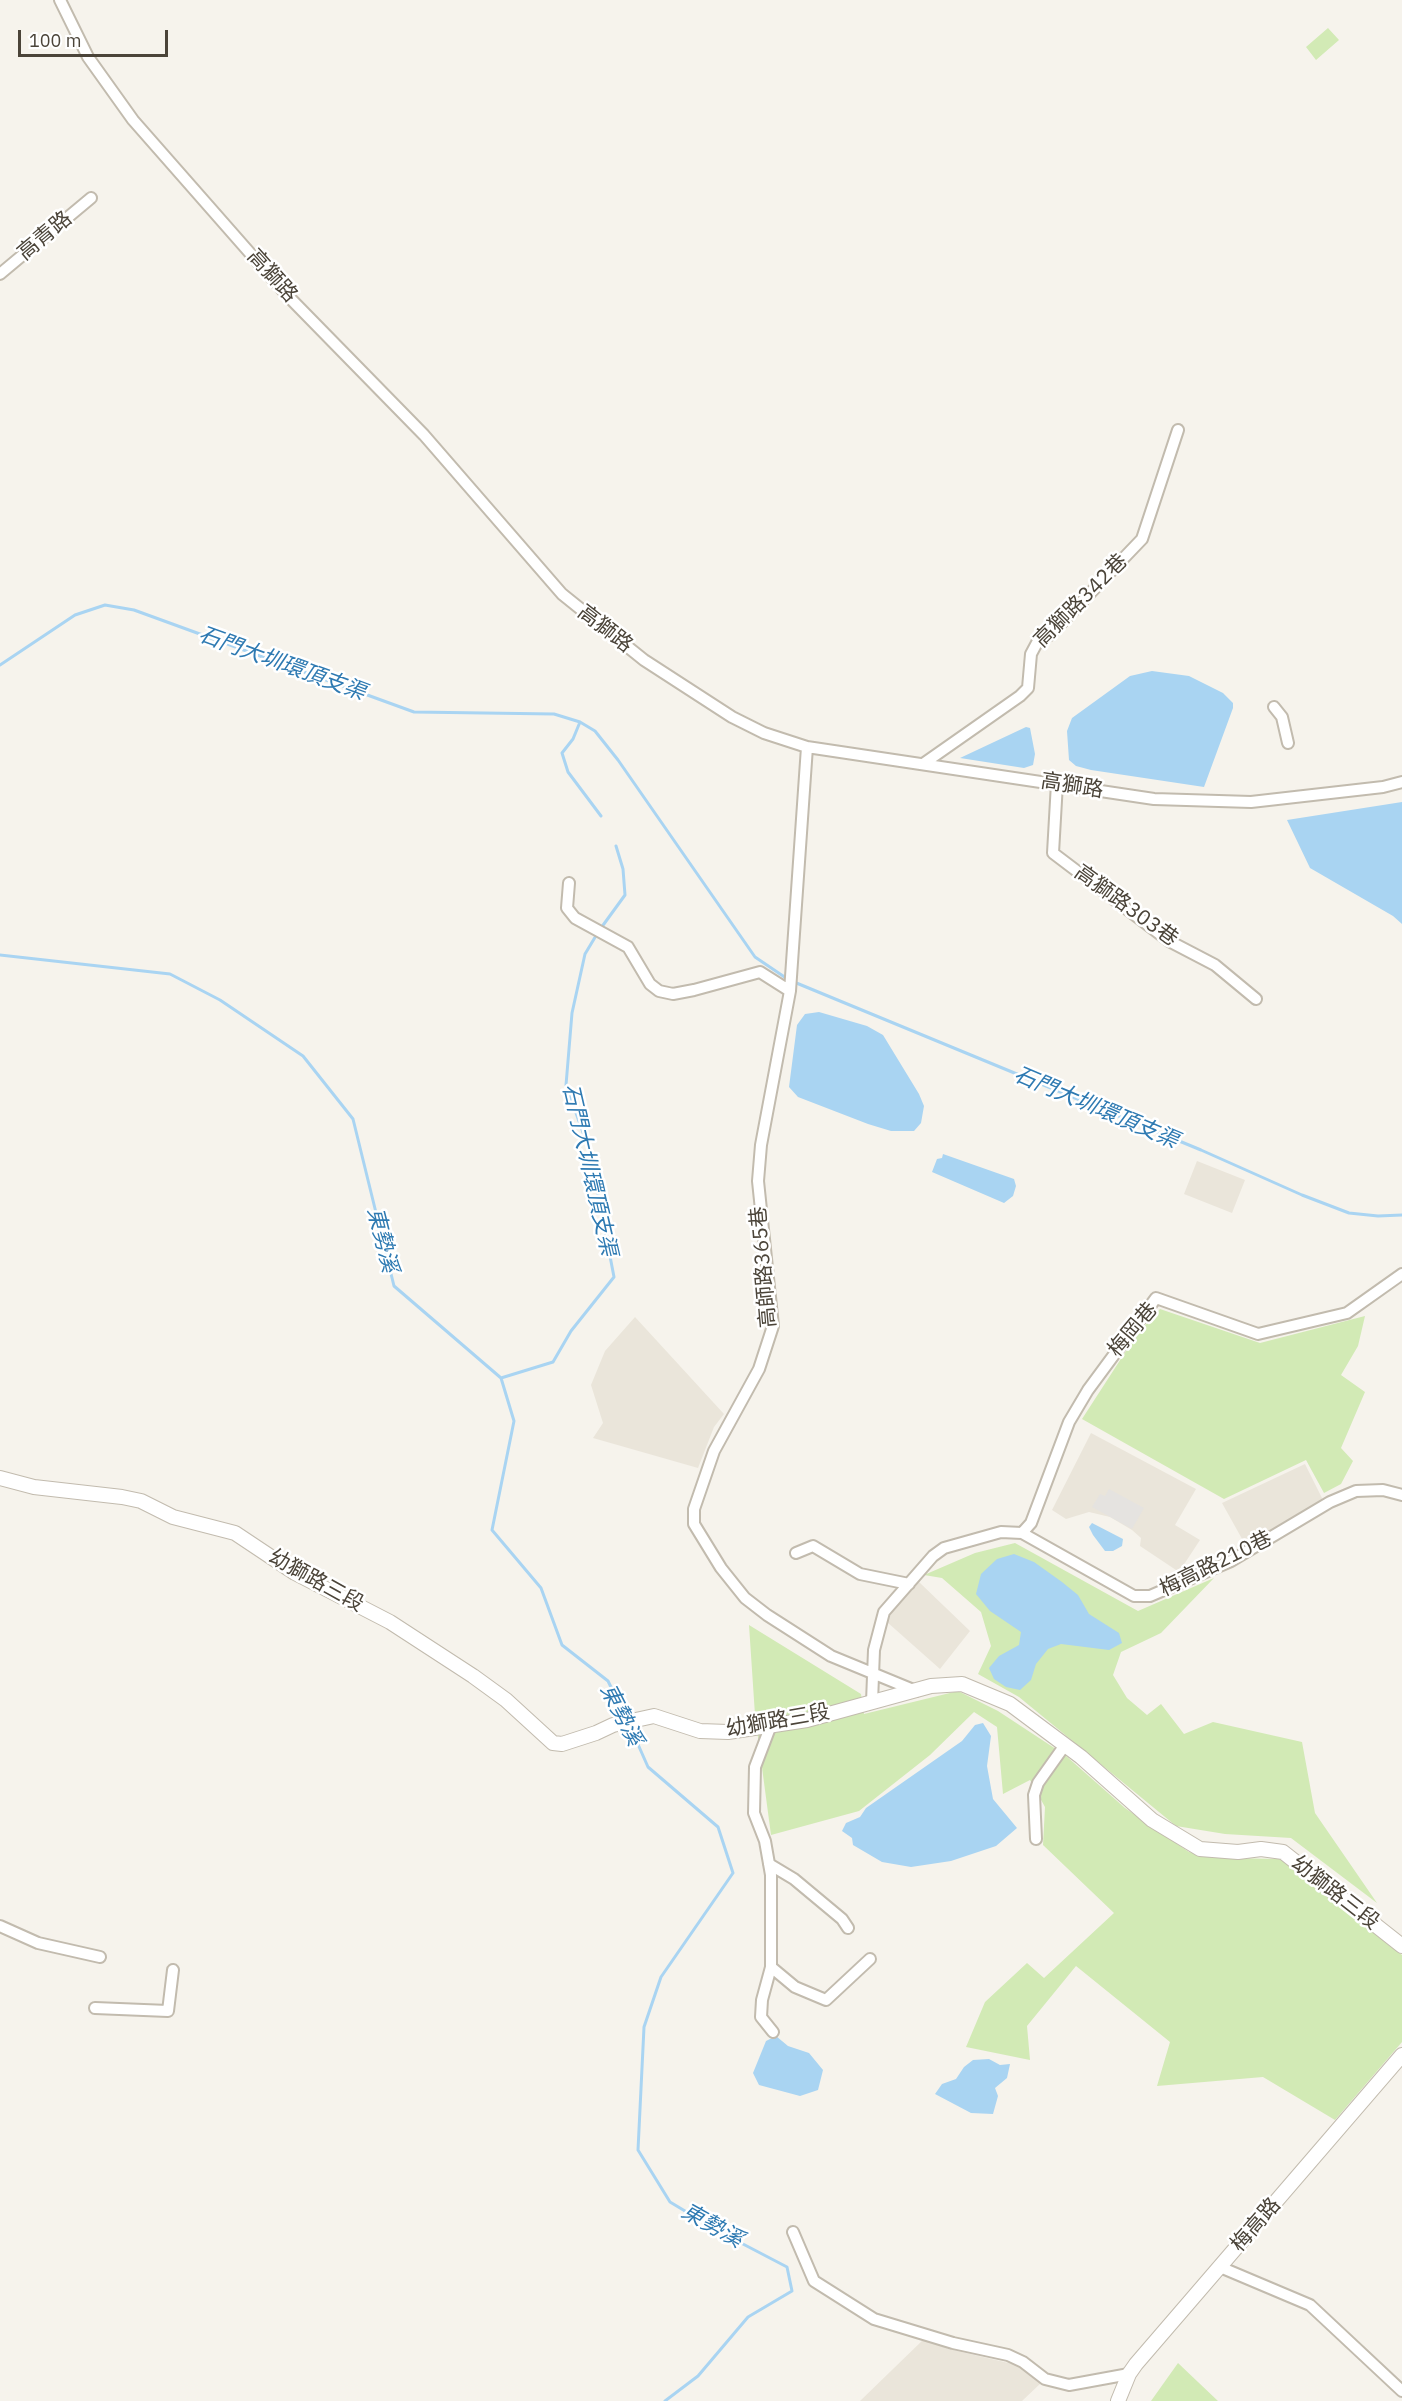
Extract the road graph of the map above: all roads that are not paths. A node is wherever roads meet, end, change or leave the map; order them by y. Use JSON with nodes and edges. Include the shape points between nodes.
{"nodes":[{"id":1,"x":60,"y":0,"type":"edge"},
{"id":2,"x":91,"y":198,"type":"dead end"},
{"id":3,"x":0,"y":274,"type":"edge"},
{"id":4,"x":1178,"y":430,"type":"dead end"},
{"id":5,"x":1274,"y":707,"type":"dead end"},
{"id":6,"x":1288,"y":743,"type":"dead end"},
{"id":7,"x":807,"y":747,"type":"junction"},
{"id":8,"x":923,"y":764,"type":"junction"},
{"id":9,"x":1402,"y":782,"type":"edge"},
{"id":10,"x":1057,"y":783,"type":"junction"},
{"id":11,"x":569,"y":883,"type":"dead end"},
{"id":12,"x":790,"y":992,"type":"junction"},
{"id":13,"x":1256,"y":999,"type":"dead end"},
{"id":14,"x":1402,"y":1274,"type":"edge"},
{"id":15,"x":0,"y":1478,"type":"edge"},
{"id":16,"x":1402,"y":1495,"type":"edge"},
{"id":17,"x":1022,"y":1533,"type":"junction"},
{"id":18,"x":796,"y":1553,"type":"dead end"},
{"id":19,"x":909,"y":1584,"type":"junction"},
{"id":20,"x":874,"y":1673,"type":"junction"},
{"id":21,"x":916,"y":1690,"type":"junction"},
{"id":22,"x":872,"y":1702,"type":"junction"},
{"id":23,"x":771,"y":1725,"type":"junction"},
{"id":24,"x":1065,"y":1745,"type":"junction"},
{"id":25,"x":1036,"y":1839,"type":"dead end"},
{"id":26,"x":769,"y":1864,"type":"junction"},
{"id":27,"x":0,"y":1926,"type":"edge"},
{"id":28,"x":848,"y":1928,"type":"dead end"},
{"id":29,"x":1402,"y":1946,"type":"edge"},
{"id":30,"x":100,"y":1956,"type":"dead end"},
{"id":31,"x":870,"y":1959,"type":"dead end"},
{"id":32,"x":771,"y":1967,"type":"junction"},
{"id":33,"x":173,"y":1970,"type":"dead end"},
{"id":34,"x":95,"y":2008,"type":"dead end"},
{"id":35,"x":772,"y":2032,"type":"dead end"},
{"id":36,"x":1402,"y":2055,"type":"edge"},
{"id":37,"x":793,"y":2232,"type":"dead end"},
{"id":38,"x":1220,"y":2267,"type":"junction"},
{"id":39,"x":1129,"y":2374,"type":"junction"},
{"id":40,"x":1402,"y":2391,"type":"edge"},
{"id":41,"x":1118,"y":2401,"type":"edge"}],
"edges":[{"from":1,"to":7,"type":"street","name":"高獅路","via":[[88,57],[133,120],[285,293],[424,435],[562,594],[681,686],[764,733]]},
{"from":2,"to":3,"type":"street","name":"高青路"},
{"from":4,"to":8,"type":"street","name":"高獅路342巷","via":[[1142,539],[1050,635],[1039,639],[1030,654],[1028,688]]},
{"from":5,"to":6,"type":"street","via":[[1282,717]]},
{"from":7,"to":8,"type":"street","name":"高獅路"},
{"from":7,"to":12,"type":"street","name":"高師路365巷"},
{"from":8,"to":10,"type":"street","name":"高獅路"},
{"from":9,"to":10,"type":"street","name":"高獅路","via":[[1251,802],[1154,799]]},
{"from":10,"to":13,"type":"street","name":"高獅路303巷","via":[[1053,853],[1169,941],[1215,965]]},
{"from":11,"to":12,"type":"street","via":[[567,908],[575,918],[628,947],[650,984],[659,991],[673,994],[760,972]]},
{"from":12,"to":20,"type":"street","name":"高師路365巷","via":[[761,1145],[758,1181],[773,1326],[759,1369],[711,1458],[694,1509],[694,1524],[745,1598],[831,1656]]},
{"from":14,"to":17,"type":"street","name":"梅岡巷","via":[[1347,1313],[1258,1334],[1156,1298],[1109,1357],[1069,1422],[1031,1523]]},
{"from":15,"to":23,"type":"street","name":"幼獅路三段","via":[[34,1487],[141,1501],[174,1517],[235,1533],[296,1572],[390,1622],[473,1676],[553,1743],[562,1744],[613,1725],[654,1716],[700,1731],[728,1732]]},
{"from":16,"to":17,"type":"street","name":"梅高路210巷","via":[[1383,1490],[1356,1491],[1330,1502],[1231,1561],[1150,1596],[1134,1596]]},
{"from":17,"to":19,"type":"street","via":[[1001,1532],[944,1548]]},
{"from":18,"to":19,"type":"street","via":[[813,1546],[860,1574]]},
{"from":19,"to":20,"type":"street","via":[[884,1612],[874,1650]]},
{"from":20,"to":21,"type":"street","name":"高師路365巷"},
{"from":20,"to":22,"type":"street"},
{"from":21,"to":22,"type":"street","name":"幼獅路三段"},
{"from":21,"to":24,"type":"street","name":"幼獅路三段","via":[[962,1684],[1010,1704]]},
{"from":22,"to":23,"type":"street","name":"幼獅路三段","via":[[807,1720]]},
{"from":23,"to":26,"type":"street","via":[[755,1767],[754,1812]]},
{"from":24,"to":25,"type":"street","via":[[1034,1795]]},
{"from":24,"to":29,"type":"street","name":"幼獅路三段","via":[[1152,1820],[1200,1848],[1283,1852]]},
{"from":26,"to":28,"type":"street","via":[[810,1892]]},
{"from":26,"to":32,"type":"street"},
{"from":27,"to":30,"type":"street","via":[[38,1942]]},
{"from":31,"to":32,"type":"street","via":[[826,2000],[795,1987]]},
{"from":32,"to":35,"type":"street","via":[[761,2017]]},
{"from":33,"to":34,"type":"street","via":[[168,2011]]},
{"from":36,"to":38,"type":"street","name":"梅高路"},
{"from":37,"to":39,"type":"street","via":[[814,2281],[874,2319],[1008,2355],[1045,2379],[1069,2385]]},
{"from":38,"to":39,"type":"street","name":"梅高路"},
{"from":38,"to":40,"type":"street","via":[[1310,2305]]},
{"from":39,"to":41,"type":"street","name":"梅高路"}]}
